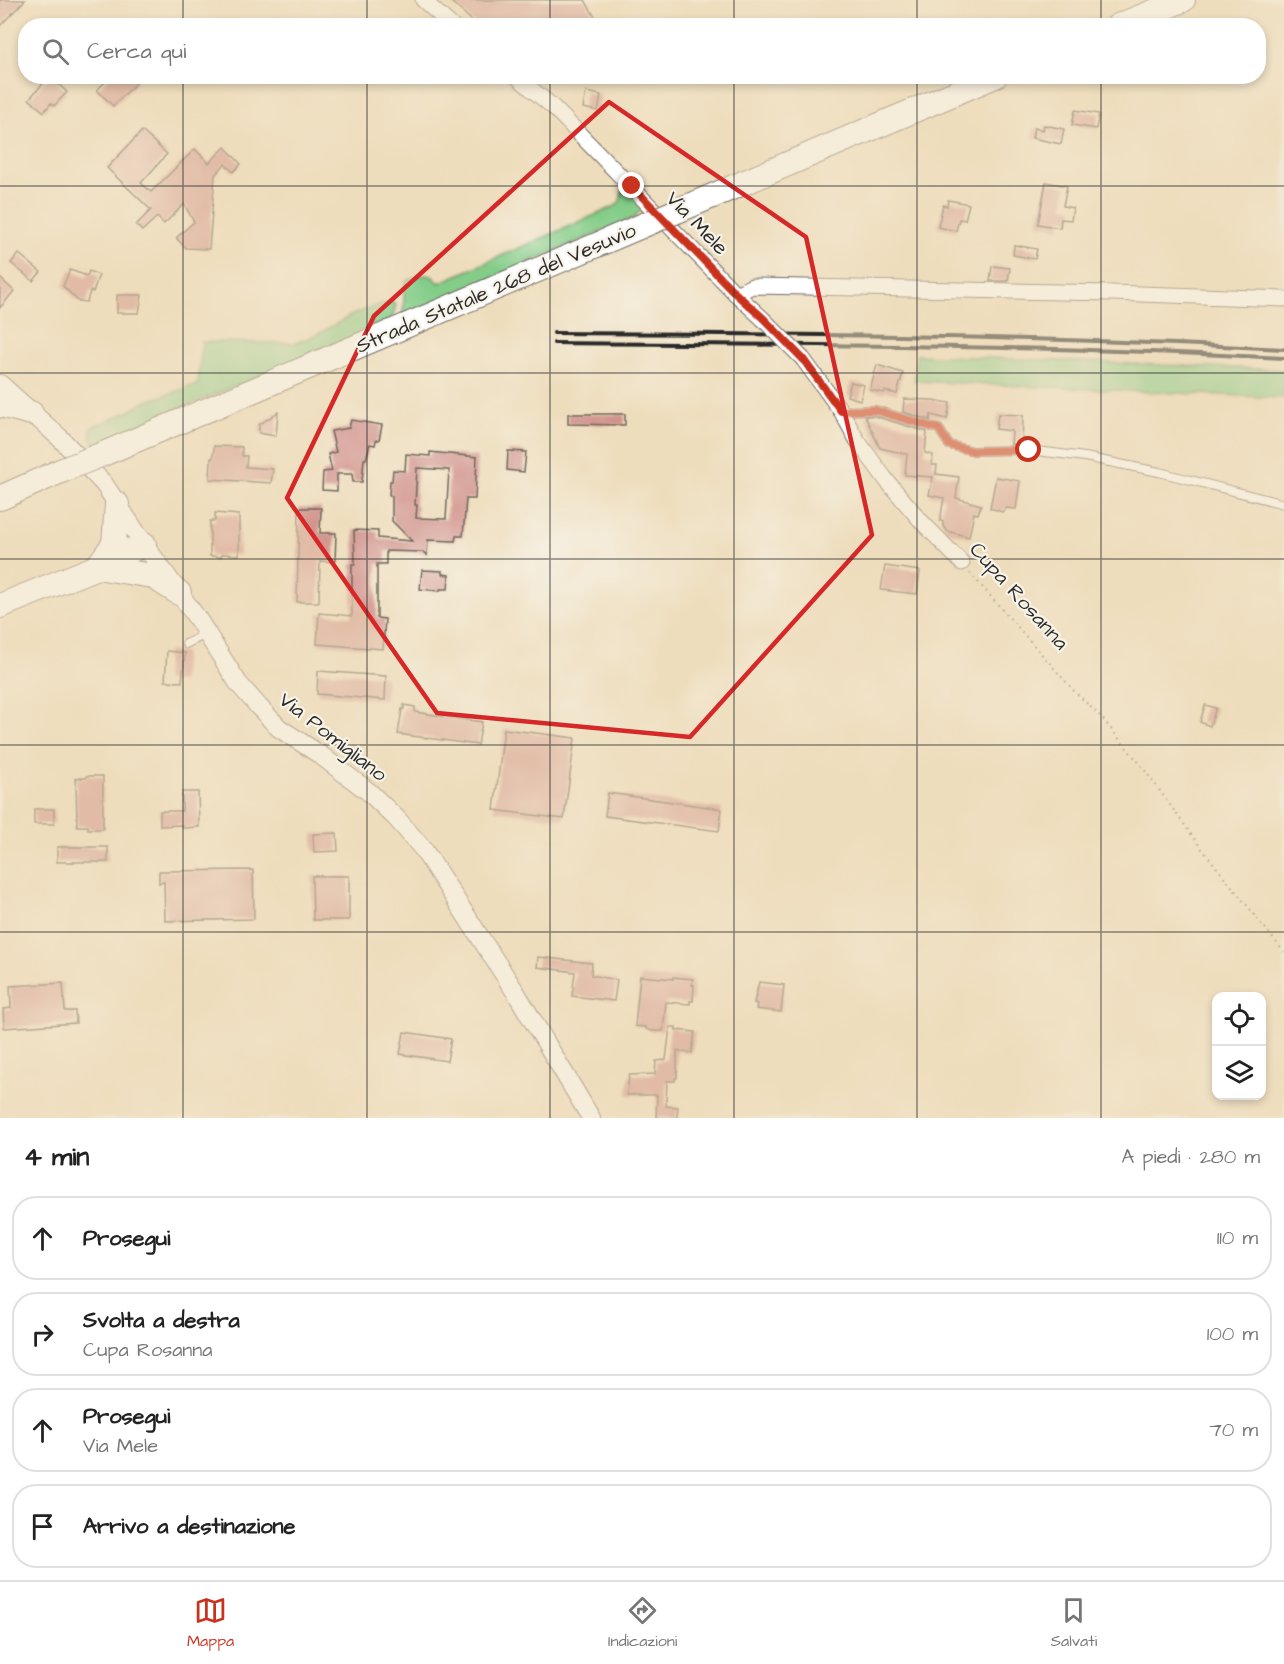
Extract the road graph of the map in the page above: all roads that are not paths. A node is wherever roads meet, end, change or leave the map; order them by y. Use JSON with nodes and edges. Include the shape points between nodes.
{"nodes":[{"id":1,"x":423,"y":0,"type":"edge"},
{"id":2,"x":1183,"y":0,"type":"edge"},
{"id":3,"x":443,"y":18,"type":"edge"},
{"id":4,"x":1138,"y":18,"type":"edge"},
{"id":5,"x":526,"y":84,"type":"edge"},
{"id":6,"x":976,"y":84,"type":"edge"},
{"id":7,"x":718,"y":274,"type":"joint"},
{"id":8,"x":736,"y":294,"type":"junction"},
{"id":9,"x":1284,"y":299,"type":"edge"},
{"id":10,"x":0,"y":384,"type":"edge"},
{"id":11,"x":0,"y":405,"type":"edge"},
{"id":12,"x":841,"y":411,"type":"junction"},
{"id":13,"x":31,"y":413,"type":"junction"},
{"id":14,"x":36,"y":483,"type":"junction"},
{"id":15,"x":0,"y":498,"type":"edge"},
{"id":16,"x":117,"y":504,"type":"junction"},
{"id":17,"x":1284,"y":504,"type":"edge"},
{"id":18,"x":0,"y":507,"type":"edge"},
{"id":19,"x":144,"y":544,"type":"junction"},
{"id":20,"x":962,"y":563,"type":"road end"},
{"id":21,"x":97,"y":567,"type":"junction"},
{"id":22,"x":179,"y":593,"type":"junction"},
{"id":23,"x":0,"y":606,"type":"edge"},
{"id":24,"x":207,"y":633,"type":"junction"},
{"id":25,"x":186,"y":644,"type":"dead end"},
{"id":26,"x":591,"y":1118,"type":"edge"}],
"edges":[{"from":1,"to":3,"type":"street"},
{"from":2,"to":4,"type":"highway"},
{"from":5,"to":7,"type":"street","name":"Via Mele","via":[[553,106]]},
{"from":6,"to":14,"type":"highway","name":"Strada Statale 268 del Vesuvio","bridge":true},
{"from":7,"to":8,"type":"street","name":"Cupa Rosanna"},
{"from":8,"to":9,"type":"street","via":[[752,286]]},
{"from":8,"to":12,"type":"street","name":"Cupa Rosanna","bridge":true,"via":[[803,359]]},
{"from":10,"to":13,"type":"street","name":"Via Pomigliano"},
{"from":11,"to":13,"type":"highway"},
{"from":12,"to":17,"type":"lane","via":[[875,410],[939,429],[949,445],[973,451],[1029,450],[1085,457]]},
{"from":12,"to":20,"type":"street","name":"Cupa Rosanna","via":[[886,481]]},
{"from":13,"to":16,"type":"street","name":"Via Pomigliano","via":[[74,451]]},
{"from":14,"to":15,"type":"highway"},
{"from":14,"to":18,"type":"highway"},
{"from":16,"to":19,"type":"street","name":"Via Pomigliano"},
{"from":16,"to":21,"type":"highway","via":[[114,544]]},
{"from":19,"to":21,"type":"highway"},
{"from":19,"to":22,"type":"street","name":"Via Pomigliano"},
{"from":21,"to":22,"type":"highway","via":[[152,576]]},
{"from":21,"to":23,"type":"highway"},
{"from":22,"to":24,"type":"street","name":"Via Pomigliano"},
{"from":24,"to":25,"type":"lane"},
{"from":24,"to":26,"type":"street","name":"Via Pomigliano","via":[[238,683],[279,728],[369,792],[423,849]]}]}
